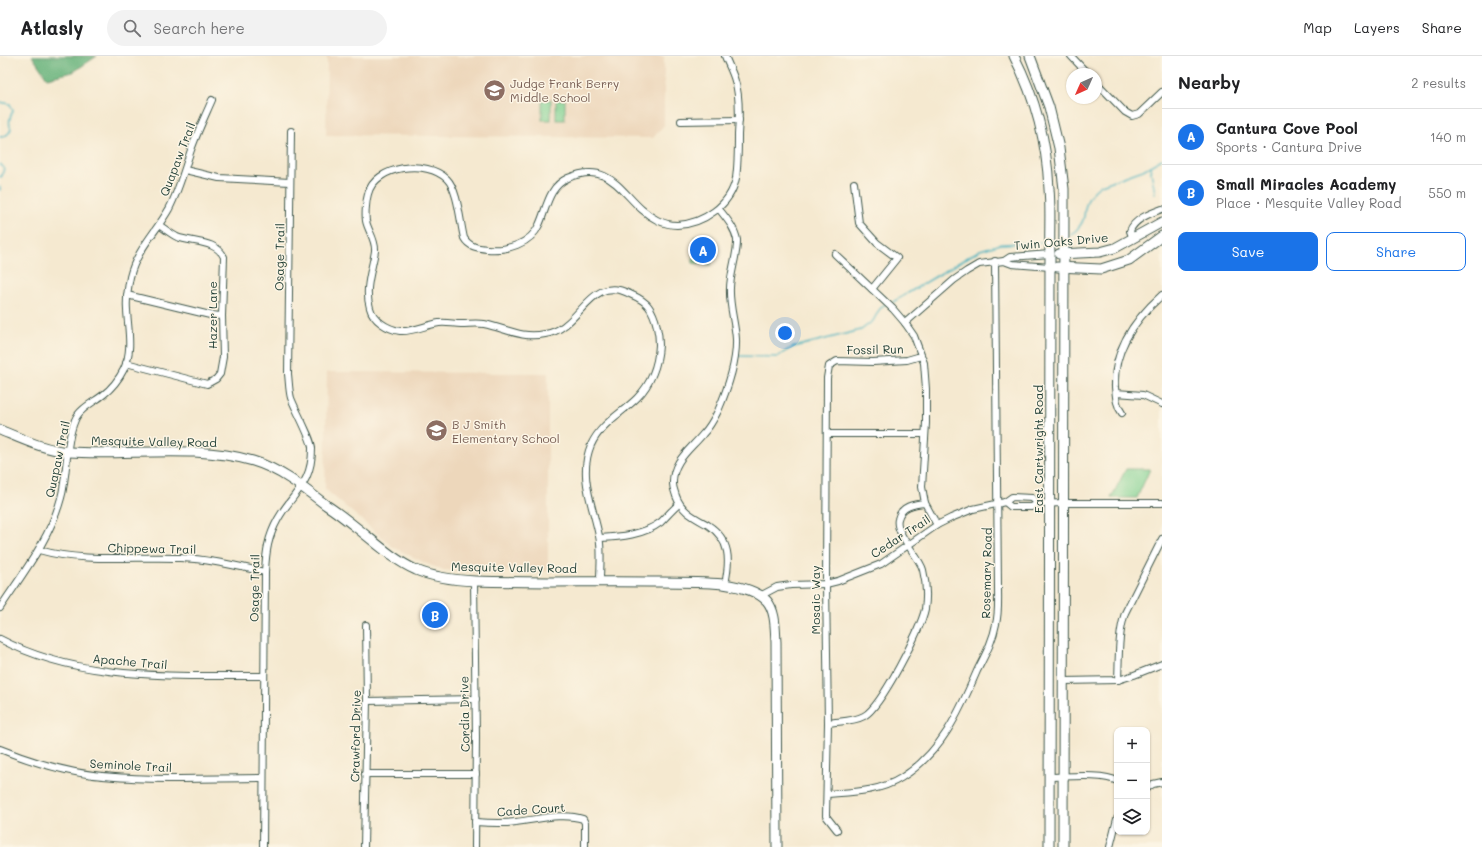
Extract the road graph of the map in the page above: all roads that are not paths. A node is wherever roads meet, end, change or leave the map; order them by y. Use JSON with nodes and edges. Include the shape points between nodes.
{"nodes":[{"id":1,"x":725,"y":56,"type":"edge"},
{"id":2,"x":1014,"y":56,"type":"edge"},
{"id":3,"x":1030,"y":56,"type":"edge"},
{"id":4,"x":1071,"y":56,"type":"edge"},
{"id":5,"x":1082,"y":68,"type":"edge"},
{"id":6,"x":1102,"y":88,"type":"edge"},
{"id":7,"x":1162,"y":92,"type":"edge"},
{"id":8,"x":212,"y":100,"type":"dead end"},
{"id":9,"x":739,"y":120,"type":"junction"},
{"id":10,"x":682,"y":121,"type":"dead end"},
{"id":11,"x":291,"y":131,"type":"dead end"},
{"id":12,"x":185,"y":170,"type":"junction"},
{"id":13,"x":290,"y":182,"type":"junction"},
{"id":14,"x":854,"y":183,"type":"dead end"},
{"id":15,"x":719,"y":209,"type":"junction"},
{"id":16,"x":1162,"y":209,"type":"edge"},
{"id":17,"x":1162,"y":222,"type":"edge"},
{"id":18,"x":159,"y":225,"type":"junction"},
{"id":19,"x":1162,"y":236,"type":"edge"},
{"id":20,"x":1133,"y":239,"type":"junction"},
{"id":21,"x":834,"y":254,"type":"dead end"},
{"id":22,"x":1050,"y":254,"type":"junction"},
{"id":23,"x":1063,"y":254,"type":"junction"},
{"id":24,"x":1004,"y":261,"type":"junction"},
{"id":25,"x":995,"y":262,"type":"junction"},
{"id":26,"x":1050,"y":267,"type":"junction"},
{"id":27,"x":1063,"y":268,"type":"junction"},
{"id":28,"x":872,"y":289,"type":"junction"},
{"id":29,"x":1162,"y":294,"type":"edge"},
{"id":30,"x":127,"y":295,"type":"junction"},
{"id":31,"x":222,"y":316,"type":"junction"},
{"id":32,"x":905,"y":323,"type":"junction"},
{"id":33,"x":921,"y":356,"type":"junction"},
{"id":34,"x":126,"y":363,"type":"junction"},
{"id":35,"x":829,"y":366,"type":"joint"},
{"id":36,"x":1116,"y":393,"type":"junction"},
{"id":37,"x":1162,"y":404,"type":"edge"},
{"id":38,"x":1122,"y":413,"type":"dead end"},
{"id":39,"x":0,"y":430,"type":"edge"},
{"id":40,"x":827,"y":434,"type":"junction"},
{"id":41,"x":925,"y":434,"type":"junction"},
{"id":42,"x":68,"y":452,"type":"junction"},
{"id":43,"x":302,"y":487,"type":"junction"},
{"id":44,"x":1006,"y":502,"type":"junction"},
{"id":45,"x":925,"y":503,"type":"junction"},
{"id":46,"x":1064,"y":503,"type":"junction"},
{"id":47,"x":1162,"y":503,"type":"edge"},
{"id":48,"x":679,"y":504,"type":"junction"},
{"id":49,"x":998,"y":504,"type":"junction"},
{"id":50,"x":1038,"y":504,"type":"junction"},
{"id":51,"x":1050,"y":504,"type":"junction"},
{"id":52,"x":937,"y":525,"type":"junction"},
{"id":53,"x":600,"y":538,"type":"junction"},
{"id":54,"x":1162,"y":539,"type":"edge"},
{"id":55,"x":907,"y":545,"type":"junction"},
{"id":56,"x":39,"y":550,"type":"junction"},
{"id":57,"x":265,"y":572,"type":"junction"},
{"id":58,"x":474,"y":581,"type":"junction"},
{"id":59,"x":600,"y":581,"type":"junction"},
{"id":60,"x":725,"y":584,"type":"junction"},
{"id":61,"x":826,"y":584,"type":"junction"},
{"id":62,"x":760,"y":596,"type":"junction"},
{"id":63,"x":0,"y":608,"type":"edge"},
{"id":64,"x":366,"y":625,"type":"dead end"},
{"id":65,"x":0,"y":638,"type":"edge"},
{"id":66,"x":1162,"y":664,"type":"edge"},
{"id":67,"x":264,"y":676,"type":"junction"},
{"id":68,"x":1118,"y":680,"type":"junction"},
{"id":69,"x":1064,"y":681,"type":"junction"},
{"id":70,"x":476,"y":699,"type":"junction"},
{"id":71,"x":367,"y":701,"type":"junction"},
{"id":72,"x":828,"y":723,"type":"junction"},
{"id":73,"x":0,"y":749,"type":"edge"},
{"id":74,"x":365,"y":774,"type":"junction"},
{"id":75,"x":476,"y":774,"type":"junction"},
{"id":76,"x":1049,"y":777,"type":"junction"},
{"id":77,"x":1062,"y":777,"type":"junction"},
{"id":78,"x":263,"y":778,"type":"junction"},
{"id":79,"x":1114,"y":779,"type":"edge"},
{"id":80,"x":1162,"y":782,"type":"edge"},
{"id":81,"x":1150,"y":786,"type":"edge"},
{"id":82,"x":827,"y":794,"type":"junction"},
{"id":83,"x":475,"y":822,"type":"junction"},
{"id":84,"x":837,"y":830,"type":"dead end"},
{"id":85,"x":1114,"y":831,"type":"edge"},
{"id":86,"x":263,"y":847,"type":"edge"},
{"id":87,"x":364,"y":847,"type":"edge"},
{"id":88,"x":475,"y":847,"type":"edge"},
{"id":89,"x":585,"y":847,"type":"edge"},
{"id":90,"x":777,"y":847,"type":"edge"},
{"id":91,"x":1049,"y":847,"type":"edge"},
{"id":92,"x":1063,"y":847,"type":"edge"},
{"id":93,"x":1110,"y":847,"type":"edge"}],
"edges":[{"from":1,"to":9,"type":"street","via":[[736,82]]},
{"from":2,"to":22,"type":"main road","name":"East Cartwright Road","via":[[1034,103],[1042,137],[1049,190]]},
{"from":3,"to":23,"type":"main road","via":[[1049,107],[1059,148],[1064,189]]},
{"from":4,"to":5,"type":"street"},
{"from":6,"to":7,"type":"street","via":[[1124,112],[1132,116],[1139,114]]},
{"from":8,"to":12,"type":"street","name":"Quapaw Trail"},
{"from":9,"to":10,"type":"street"},
{"from":9,"to":15,"type":"street","via":[[736,179]]},
{"from":11,"to":13,"type":"street","name":"Osage Trail"},
{"from":12,"to":13,"type":"street","via":[[219,178]]},
{"from":12,"to":18,"type":"street","name":"Quapaw Trail","via":[[180,186]]},
{"from":13,"to":43,"type":"street","name":"Osage Trail","via":[[288,374],[291,397],[313,448],[309,473]]},
{"from":14,"to":28,"type":"street","via":[[859,223],[897,258]]},
{"from":15,"to":48,"type":"street","via":[[728,220],[736,240],[729,293],[736,339],[732,370],[717,413],[704,434],[680,458],[674,473],[672,485]]},
{"from":15,"to":53,"type":"street","via":[[688,224],[663,223],[640,209],[616,182],[606,176],[585,173],[566,179],[551,194],[539,226],[526,240],[515,246],[492,249],[468,244],[464,238],[453,187],[438,172],[422,168],[393,170],[372,184],[367,196],[366,221],[376,247],[367,296],[370,311],[386,326],[400,331],[441,322],[485,325],[533,336],[556,331],[565,326],[593,296],[604,291],[616,289],[627,292],[649,306],[655,319],[659,343],[653,374],[638,397],[603,426],[587,456],[587,490]]},
{"from":16,"to":20,"type":"street","via":[[1135,224],[1130,231]]},
{"from":17,"to":20,"type":"main road","name":"Twin Oaks Drive"},
{"from":18,"to":30,"type":"street","name":"Quapaw Trail","via":[[144,245],[130,276]]},
{"from":18,"to":31,"type":"street","name":"Hazer Lane","via":[[178,237],[221,250],[224,257]]},
{"from":19,"to":27,"type":"main road","name":"Twin Oaks Drive","via":[[1129,260],[1100,269]]},
{"from":20,"to":23,"type":"main road","name":"Twin Oaks Drive","via":[[1100,252]]},
{"from":21,"to":28,"type":"street"},
{"from":22,"to":23,"type":"main road","name":"Twin Oaks Drive"},
{"from":22,"to":24,"type":"street","name":"Twin Oaks Drive","via":[[1010,257]]},
{"from":22,"to":26,"type":"main road","name":"East Cartwright Road"},
{"from":23,"to":27,"type":"main road"},
{"from":24,"to":25,"type":"street","name":"Twin Oaks Drive"},
{"from":24,"to":26,"type":"street","name":"Twin Oaks Drive"},
{"from":25,"to":32,"type":"street","name":"Twin Oaks Drive","via":[[979,264],[967,270]]},
{"from":25,"to":49,"type":"street","name":"Rosemary Road"},
{"from":26,"to":27,"type":"main road","name":"Twin Oaks Drive"},
{"from":26,"to":51,"type":"main road","name":"East Cartwright Road"},
{"from":27,"to":46,"type":"main road"},
{"from":28,"to":32,"type":"street"},
{"from":29,"to":36,"type":"street","via":[[1138,318],[1125,340],[1116,368]]},
{"from":30,"to":31,"type":"street"},
{"from":30,"to":34,"type":"street","name":"Quapaw Trail","via":[[130,350]]},
{"from":31,"to":34,"type":"street","name":"Hazer Lane","via":[[223,357],[220,374],[207,384]]},
{"from":32,"to":33,"type":"street","via":[[914,336]]},
{"from":33,"to":35,"type":"street","name":"Fossil Run","via":[[880,362],[837,361]]},
{"from":33,"to":41,"type":"street","via":[[926,389]]},
{"from":34,"to":42,"type":"street","name":"Quapaw Trail","via":[[116,383],[90,403],[75,419]]},
{"from":35,"to":40,"type":"street","name":"Mosaic Way"},
{"from":36,"to":37,"type":"street","via":[[1143,395]]},
{"from":36,"to":38,"type":"street","via":[[1116,405]]},
{"from":39,"to":42,"type":"main road","name":"Mesquite Valley Road","via":[[46,448]]},
{"from":40,"to":41,"type":"street"},
{"from":40,"to":61,"type":"street","name":"Mosaic Way"},
{"from":41,"to":45,"type":"street","via":[[922,487]]},
{"from":42,"to":43,"type":"main road","name":"Mesquite Valley Road","via":[[160,452],[227,456],[253,461]]},
{"from":42,"to":56,"type":"street","name":"Quapaw Trail","via":[[61,499]]},
{"from":43,"to":57,"type":"street","name":"Osage Trail","via":[[273,528],[266,549]]},
{"from":43,"to":58,"type":"main road","name":"Mesquite Valley Road","via":[[402,562],[433,576]]},
{"from":44,"to":49,"type":"street","name":"Cedar Trail"},
{"from":44,"to":50,"type":"street","name":"Cedar Trail","via":[[1010,507],[1031,507]]},
{"from":44,"to":50,"type":"street","name":"Cedar Trail","via":[[1012,497],[1032,498]]},
{"from":45,"to":52,"type":"street"},
{"from":45,"to":55,"type":"street","via":[[908,506],[898,518],[897,525]]},
{"from":46,"to":47,"type":"street","name":"Cedar Trail"},
{"from":46,"to":51,"type":"street","name":"Cedar Trail"},
{"from":46,"to":69,"type":"main road"},
{"from":48,"to":53,"type":"street","via":[[660,522],[648,529],[626,536]]},
{"from":48,"to":60,"type":"street","via":[[689,514],[709,526],[724,541],[729,567]]},
{"from":49,"to":52,"type":"street","name":"Cedar Trail","via":[[974,509]]},
{"from":49,"to":82,"type":"street","name":"Rosemary Road","via":[[997,622],[992,642],[945,736],[928,757],[900,778],[864,791]]},
{"from":50,"to":51,"type":"street","name":"Cedar Trail"},
{"from":51,"to":76,"type":"main road","name":"East Cartwright Road"},
{"from":52,"to":55,"type":"street","name":"Cedar Trail"},
{"from":53,"to":59,"type":"street"},
{"from":54,"to":68,"type":"street","via":[[1125,613],[1119,637]]},
{"from":55,"to":61,"type":"street","name":"Cedar Trail","via":[[880,564]]},
{"from":55,"to":72,"type":"street","via":[[923,568],[926,590],[924,610],[909,647],[883,696],[872,710],[864,716]]},
{"from":56,"to":57,"type":"street","name":"Chippewa Trail","via":[[53,554],[97,558],[197,559]]},
{"from":56,"to":63,"type":"street","name":"Quapaw Trail"},
{"from":57,"to":67,"type":"street","name":"Osage Trail"},
{"from":58,"to":59,"type":"main road","name":"Mesquite Valley Road"},
{"from":58,"to":70,"type":"street","name":"Cordia Drive"},
{"from":59,"to":60,"type":"main road","name":"Mesquite Valley Road"},
{"from":60,"to":62,"type":"main road","name":"Mesquite Valley Road","via":[[746,589]]},
{"from":61,"to":62,"type":"street","name":"Cedar Trail","via":[[777,587]]},
{"from":61,"to":72,"type":"street","name":"Mosaic Way"},
{"from":62,"to":90,"type":"main road","name":"Mesquite Valley Road","via":[[767,601],[774,618],[776,642]]},
{"from":64,"to":71,"type":"street","name":"Crawford Drive"},
{"from":65,"to":67,"type":"street","name":"Apache Trail","via":[[50,659],[105,671],[164,675]]},
{"from":66,"to":68,"type":"street"},
{"from":67,"to":78,"type":"street","name":"Osage Trail"},
{"from":68,"to":69,"type":"street"},
{"from":69,"to":77,"type":"main road"},
{"from":70,"to":71,"type":"street"},
{"from":70,"to":75,"type":"street","name":"Cordia Drive"},
{"from":71,"to":74,"type":"street","name":"Crawford Drive"},
{"from":72,"to":82,"type":"street","name":"Mosaic Way"},
{"from":73,"to":78,"type":"street","name":"Seminole Trail","via":[[40,764],[114,777]]},
{"from":74,"to":75,"type":"street"},
{"from":74,"to":87,"type":"street","name":"Crawford Drive"},
{"from":75,"to":83,"type":"street","name":"Cordia Drive"},
{"from":76,"to":77,"type":"street"},
{"from":76,"to":91,"type":"main road","name":"East Cartwright Road"},
{"from":77,"to":79,"type":"street"},
{"from":77,"to":92,"type":"main road"},
{"from":78,"to":86,"type":"street","name":"Osage Trail"},
{"from":80,"to":81,"type":"street"},
{"from":82,"to":84,"type":"street","name":"Mosaic Way","via":[[826,816]]},
{"from":83,"to":88,"type":"street","name":"Cordia Drive"},
{"from":83,"to":89,"type":"street","name":"Cade Court","via":[[514,823],[546,817],[574,816],[583,819],[585,823]]},
{"from":85,"to":93,"type":"street"}]}
